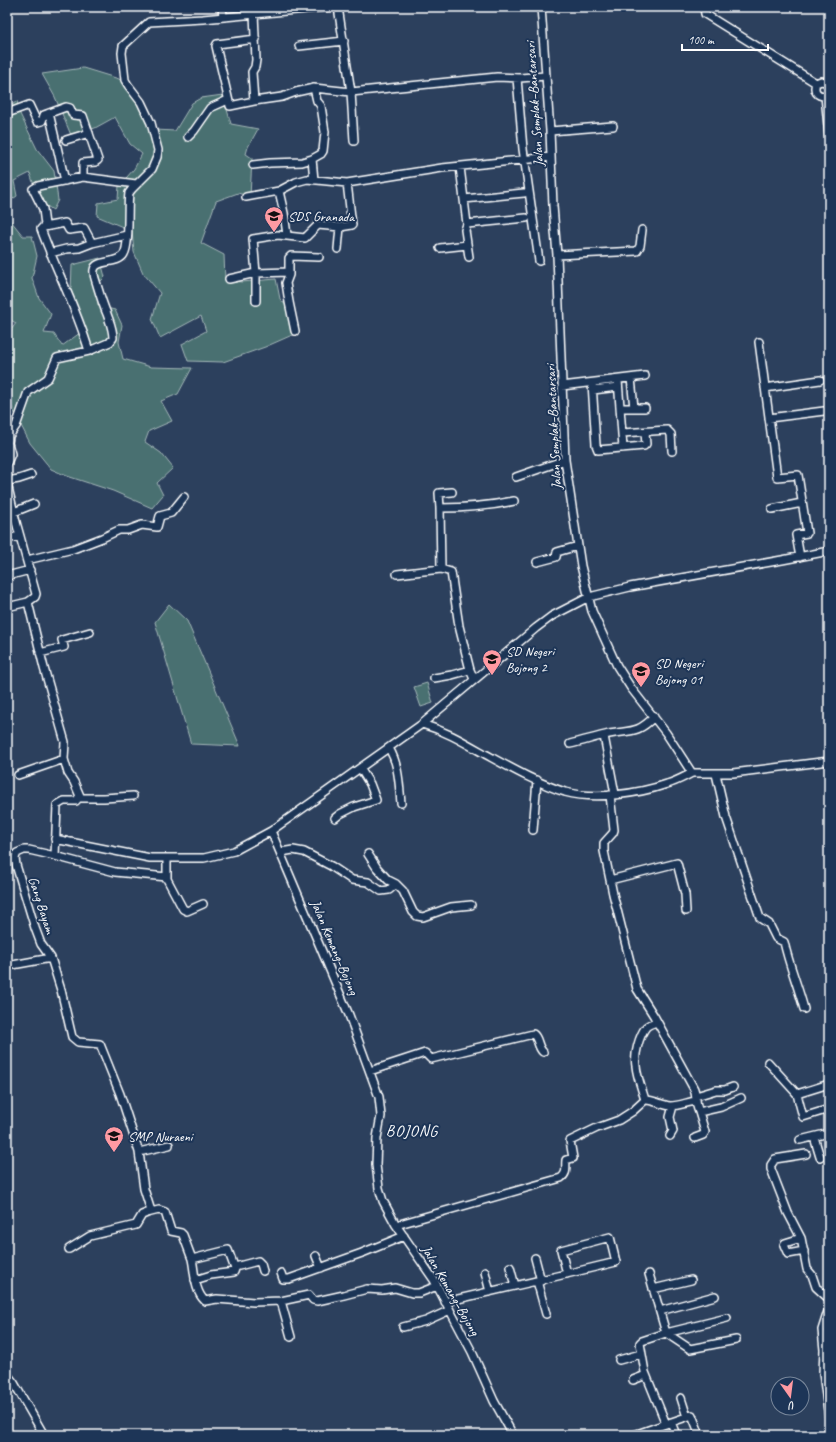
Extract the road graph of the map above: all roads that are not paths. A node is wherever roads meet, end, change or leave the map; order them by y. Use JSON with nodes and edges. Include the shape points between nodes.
{"nodes":[{"id":1,"x":222,"y":7,"type":"edge"},
{"id":2,"x":328,"y":7,"type":"edge"},
{"id":3,"x":338,"y":7,"type":"edge"},
{"id":4,"x":541,"y":7,"type":"edge"},
{"id":5,"x":704,"y":7,"type":"edge"},
{"id":6,"x":254,"y":13,"type":"junction"},
{"id":7,"x":223,"y":17,"type":"junction"},
{"id":8,"x":256,"y":39,"type":"junction"},
{"id":9,"x":344,"y":41,"type":"junction"},
{"id":10,"x":299,"y":46,"type":"dead end"},
{"id":11,"x":545,"y":76,"type":"junction"},
{"id":12,"x":517,"y":78,"type":"junction"},
{"id":13,"x":816,"y":83,"type":"junction"},
{"id":14,"x":829,"y":86,"type":"edge"},
{"id":15,"x":314,"y":88,"type":"junction"},
{"id":16,"x":351,"y":92,"type":"junction"},
{"id":17,"x":827,"y":94,"type":"edge"},
{"id":18,"x":228,"y":100,"type":"junction"},
{"id":19,"x":254,"y":101,"type":"junction"},
{"id":20,"x":10,"y":112,"type":"dead end"},
{"id":21,"x":49,"y":113,"type":"junction"},
{"id":22,"x":613,"y":126,"type":"dead end"},
{"id":23,"x":550,"y":131,"type":"junction"},
{"id":24,"x":89,"y":133,"type":"junction"},
{"id":25,"x":829,"y":136,"type":"edge"},
{"id":26,"x":188,"y":137,"type":"dead end"},
{"id":27,"x":66,"y":140,"type":"dead end"},
{"id":28,"x":354,"y":141,"type":"dead end"},
{"id":29,"x":551,"y":157,"type":"junction"},
{"id":30,"x":312,"y":159,"type":"junction"},
{"id":31,"x":525,"y":160,"type":"junction"},
{"id":32,"x":253,"y":165,"type":"dead end"},
{"id":33,"x":460,"y":167,"type":"junction"},
{"id":34,"x":83,"y":177,"type":"junction"},
{"id":35,"x":314,"y":180,"type":"junction"},
{"id":36,"x":65,"y":181,"type":"junction"},
{"id":37,"x":347,"y":183,"type":"junction"},
{"id":38,"x":136,"y":184,"type":"junction"},
{"id":39,"x":279,"y":191,"type":"junction"},
{"id":40,"x":524,"y":193,"type":"dead end"},
{"id":41,"x":246,"y":197,"type":"dead end"},
{"id":42,"x":464,"y":199,"type":"junction"},
{"id":43,"x":526,"y":218,"type":"dead end"},
{"id":44,"x":467,"y":224,"type":"junction"},
{"id":45,"x":44,"y":227,"type":"junction"},
{"id":46,"x":340,"y":227,"type":"junction"},
{"id":47,"x":642,"y":230,"type":"dead end"},
{"id":48,"x":127,"y":235,"type":"junction"},
{"id":49,"x":287,"y":235,"type":"junction"},
{"id":50,"x":92,"y":244,"type":"junction"},
{"id":51,"x":467,"y":245,"type":"junction"},
{"id":52,"x":440,"y":248,"type":"dead end"},
{"id":53,"x":338,"y":249,"type":"dead end"},
{"id":54,"x":50,"y":253,"type":"junction"},
{"id":55,"x":557,"y":255,"type":"junction"},
{"id":56,"x":319,"y":257,"type":"dead end"},
{"id":57,"x":468,"y":257,"type":"dead end"},
{"id":58,"x":538,"y":261,"type":"dead end"},
{"id":59,"x":289,"y":272,"type":"junction"},
{"id":60,"x":256,"y":273,"type":"junction"},
{"id":61,"x":229,"y":279,"type":"dead end"},
{"id":62,"x":256,"y":301,"type":"dead end"},
{"id":63,"x":295,"y":331,"type":"dead end"},
{"id":64,"x":759,"y":342,"type":"dead end"},
{"id":65,"x":89,"y":350,"type":"junction"},
{"id":66,"x":645,"y":376,"type":"dead end"},
{"id":67,"x":631,"y":378,"type":"junction"},
{"id":68,"x":820,"y":380,"type":"dead end"},
{"id":69,"x":618,"y":384,"type":"junction"},
{"id":70,"x":562,"y":386,"type":"junction"},
{"id":71,"x":593,"y":386,"type":"junction"},
{"id":72,"x":765,"y":388,"type":"junction"},
{"id":73,"x":620,"y":408,"type":"junction"},
{"id":74,"x":634,"y":408,"type":"junction"},
{"id":75,"x":646,"y":408,"type":"dead end"},
{"id":76,"x":824,"y":411,"type":"dead end"},
{"id":77,"x":769,"y":418,"type":"junction"},
{"id":78,"x":622,"y":433,"type":"junction"},
{"id":79,"x":645,"y":433,"type":"junction"},
{"id":80,"x":623,"y":448,"type":"junction"},
{"id":81,"x":672,"y":451,"type":"dead end"},
{"id":82,"x":565,"y":460,"type":"junction"},
{"id":83,"x":7,"y":463,"type":"edge"},
{"id":84,"x":31,"y":475,"type":"dead end"},
{"id":85,"x":516,"y":477,"type":"dead end"},
{"id":86,"x":7,"y":482,"type":"edge"},
{"id":87,"x":452,"y":492,"type":"dead end"},
{"id":88,"x":184,"y":498,"type":"dead end"},
{"id":89,"x":9,"y":500,"type":"edge"},
{"id":90,"x":514,"y":501,"type":"dead end"},
{"id":91,"x":802,"y":503,"type":"junction"},
{"id":92,"x":34,"y":504,"type":"dead end"},
{"id":93,"x":440,"y":508,"type":"junction"},
{"id":94,"x":772,"y":509,"type":"dead end"},
{"id":95,"x":14,"y":512,"type":"junction"},
{"id":96,"x":20,"y":536,"type":"junction"},
{"id":97,"x":7,"y":539,"type":"edge"},
{"id":98,"x":578,"y":546,"type":"junction"},
{"id":99,"x":829,"y":551,"type":"edge"},
{"id":100,"x":800,"y":557,"type":"junction"},
{"id":101,"x":27,"y":560,"type":"junction"},
{"id":102,"x":537,"y":562,"type":"dead end"},
{"id":103,"x":441,"y":569,"type":"junction"},
{"id":104,"x":30,"y":570,"type":"junction"},
{"id":105,"x":397,"y":574,"type":"dead end"},
{"id":106,"x":7,"y":576,"type":"edge"},
{"id":107,"x":589,"y":596,"type":"junction"},
{"id":108,"x":28,"y":602,"type":"junction"},
{"id":109,"x":7,"y":607,"type":"edge"},
{"id":110,"x":90,"y":632,"type":"dead end"},
{"id":111,"x":40,"y":653,"type":"junction"},
{"id":112,"x":470,"y":670,"type":"junction"},
{"id":113,"x":434,"y":678,"type":"dead end"},
{"id":114,"x":474,"y":679,"type":"junction"},
{"id":115,"x":654,"y":717,"type":"junction"},
{"id":116,"x":422,"y":724,"type":"junction"},
{"id":117,"x":604,"y":736,"type":"junction"},
{"id":118,"x":570,"y":744,"type":"dead end"},
{"id":119,"x":389,"y":748,"type":"junction"},
{"id":120,"x":64,"y":759,"type":"junction"},
{"id":121,"x":829,"y":761,"type":"edge"},
{"id":122,"x":360,"y":768,"type":"junction"},
{"id":123,"x":692,"y":773,"type":"junction"},
{"id":124,"x":716,"y":774,"type":"junction"},
{"id":125,"x":18,"y":775,"type":"dead end"},
{"id":126,"x":537,"y":780,"type":"junction"},
{"id":127,"x":613,"y":795,"type":"junction"},
{"id":128,"x":133,"y":796,"type":"dead end"},
{"id":129,"x":79,"y":798,"type":"junction"},
{"id":130,"x":401,"y":803,"type":"dead end"},
{"id":131,"x":336,"y":818,"type":"dead end"},
{"id":132,"x":534,"y":830,"type":"dead end"},
{"id":133,"x":271,"y":831,"type":"junction"},
{"id":134,"x":55,"y":839,"type":"junction"},
{"id":135,"x":281,"y":852,"type":"junction"},
{"id":136,"x":368,"y":854,"type":"dead end"},
{"id":137,"x":55,"y":856,"type":"junction"},
{"id":138,"x":167,"y":859,"type":"junction"},
{"id":139,"x":167,"y":877,"type":"junction"},
{"id":140,"x":610,"y":880,"type":"junction"},
{"id":141,"x":396,"y":884,"type":"junction"},
{"id":142,"x":203,"y":904,"type":"dead end"},
{"id":143,"x":471,"y":905,"type":"dead end"},
{"id":144,"x":686,"y":911,"type":"dead end"},
{"id":145,"x":51,"y":958,"type":"junction"},
{"id":146,"x":7,"y":966,"type":"edge"},
{"id":147,"x":804,"y":1009,"type":"dead end"},
{"id":148,"x":657,"y":1022,"type":"junction"},
{"id":149,"x":543,"y":1052,"type":"dead end"},
{"id":150,"x":768,"y":1062,"type":"dead end"},
{"id":151,"x":370,"y":1071,"type":"junction"},
{"id":152,"x":829,"y":1084,"type":"edge"},
{"id":153,"x":733,"y":1087,"type":"dead end"},
{"id":154,"x":797,"y":1094,"type":"junction"},
{"id":155,"x":696,"y":1098,"type":"junction"},
{"id":156,"x":741,"y":1098,"type":"dead end"},
{"id":157,"x":644,"y":1100,"type":"junction"},
{"id":158,"x":673,"y":1106,"type":"junction"},
{"id":159,"x":829,"y":1109,"type":"edge"},
{"id":160,"x":699,"y":1112,"type":"junction"},
{"id":161,"x":829,"y":1133,"type":"edge"},
{"id":162,"x":670,"y":1136,"type":"dead end"},
{"id":163,"x":814,"y":1137,"type":"junction"},
{"id":164,"x":694,"y":1138,"type":"dead end"},
{"id":165,"x":800,"y":1140,"type":"dead end"},
{"id":166,"x":168,"y":1146,"type":"dead end"},
{"id":167,"x":139,"y":1152,"type":"junction"},
{"id":168,"x":806,"y":1154,"type":"dead end"},
{"id":169,"x":820,"y":1157,"type":"dead end"},
{"id":170,"x":151,"y":1212,"type":"junction"},
{"id":171,"x":396,"y":1226,"type":"junction"},
{"id":172,"x":404,"y":1236,"type":"junction"},
{"id":173,"x":801,"y":1238,"type":"junction"},
{"id":174,"x":69,"y":1249,"type":"dead end"},
{"id":175,"x":804,"y":1251,"type":"junction"},
{"id":176,"x":316,"y":1256,"type":"dead end"},
{"id":177,"x":535,"y":1258,"type":"dead end"},
{"id":178,"x":192,"y":1259,"type":"junction"},
{"id":179,"x":235,"y":1267,"type":"junction"},
{"id":180,"x":510,"y":1267,"type":"dead end"},
{"id":181,"x":322,"y":1268,"type":"junction"},
{"id":182,"x":263,"y":1270,"type":"dead end"},
{"id":183,"x":485,"y":1272,"type":"dead end"},
{"id":184,"x":281,"y":1273,"type":"dead end"},
{"id":185,"x":567,"y":1274,"type":"junction"},
{"id":186,"x":649,"y":1274,"type":"dead end"},
{"id":187,"x":195,"y":1280,"type":"junction"},
{"id":188,"x":691,"y":1280,"type":"dead end"},
{"id":189,"x":539,"y":1281,"type":"junction"},
{"id":190,"x":437,"y":1286,"type":"junction"},
{"id":191,"x":515,"y":1286,"type":"junction"},
{"id":192,"x":654,"y":1289,"type":"junction"},
{"id":193,"x":490,"y":1292,"type":"junction"},
{"id":194,"x":714,"y":1296,"type":"dead end"},
{"id":195,"x":829,"y":1299,"type":"edge"},
{"id":196,"x":281,"y":1301,"type":"junction"},
{"id":197,"x":445,"y":1302,"type":"junction"},
{"id":198,"x":829,"y":1308,"type":"edge"},
{"id":199,"x":450,"y":1310,"type":"junction"},
{"id":200,"x":660,"y":1311,"type":"junction"},
{"id":201,"x":546,"y":1314,"type":"dead end"},
{"id":202,"x":727,"y":1318,"type":"dead end"},
{"id":203,"x":404,"y":1327,"type":"dead end"},
{"id":204,"x":666,"y":1333,"type":"junction"},
{"id":205,"x":291,"y":1337,"type":"dead end"},
{"id":206,"x":736,"y":1340,"type":"dead end"},
{"id":207,"x":641,"y":1354,"type":"junction"},
{"id":208,"x":619,"y":1360,"type":"dead end"},
{"id":209,"x":7,"y":1374,"type":"edge"},
{"id":210,"x":646,"y":1375,"type":"junction"},
{"id":211,"x":633,"y":1380,"type":"dead end"},
{"id":212,"x":681,"y":1398,"type":"dead end"},
{"id":213,"x":686,"y":1416,"type":"junction"},
{"id":214,"x":668,"y":1423,"type":"junction"},
{"id":215,"x":650,"y":1432,"type":"edge"},
{"id":216,"x":44,"y":1435,"type":"edge"},
{"id":217,"x":513,"y":1435,"type":"edge"},
{"id":218,"x":634,"y":1435,"type":"edge"},
{"id":219,"x":676,"y":1435,"type":"edge"},
{"id":220,"x":700,"y":1435,"type":"edge"},
{"id":221,"x":826,"y":1435,"type":"edge"}],
"edges":[{"from":1,"to":7,"type":"street"},
{"from":2,"to":6,"type":"street"},
{"from":3,"to":9,"type":"street"},
{"from":4,"to":11,"type":"street","name":"Jalan Semplak–Bantarsari"},
{"from":5,"to":13,"type":"street","via":[[705,14]]},
{"from":6,"to":7,"type":"street"},
{"from":6,"to":8,"type":"street"},
{"from":7,"to":38,"type":"street","via":[[149,22],[124,46],[122,53],[125,80],[146,111],[158,150],[152,169]]},
{"from":8,"to":18,"type":"street","via":[[216,45]]},
{"from":8,"to":19,"type":"street","via":[[256,60],[252,72]]},
{"from":9,"to":10,"type":"street"},
{"from":9,"to":16,"type":"street"},
{"from":11,"to":12,"type":"street"},
{"from":11,"to":23,"type":"street","name":"Jalan Semplak–Bantarsari"},
{"from":12,"to":16,"type":"street","via":[[497,77]]},
{"from":12,"to":31,"type":"street"},
{"from":13,"to":14,"type":"street","via":[[826,82]]},
{"from":13,"to":17,"type":"street","via":[[816,93],[820,96]]},
{"from":15,"to":16,"type":"street"},
{"from":15,"to":19,"type":"street","via":[[282,97]]},
{"from":15,"to":30,"type":"street","via":[[321,106],[326,132],[323,151]]},
{"from":16,"to":28,"type":"street"},
{"from":17,"to":25,"type":"street"},
{"from":18,"to":19,"type":"street","via":[[232,107]]},
{"from":18,"to":26,"type":"street","via":[[210,108]]},
{"from":20,"to":21,"type":"street","via":[[29,105],[36,122],[42,121],[43,116]]},
{"from":21,"to":24,"type":"street","via":[[68,107],[73,114],[83,116]]},
{"from":21,"to":36,"type":"street"},
{"from":22,"to":23,"type":"street"},
{"from":23,"to":29,"type":"street","name":"Jalan Semplak–Bantarsari"},
{"from":24,"to":27,"type":"street"},
{"from":24,"to":34,"type":"street","via":[[98,161],[83,163]]},
{"from":29,"to":31,"type":"street"},
{"from":29,"to":55,"type":"street","name":"Jalan Semplak–Bantarsari"},
{"from":30,"to":32,"type":"street"},
{"from":30,"to":35,"type":"street"},
{"from":31,"to":33,"type":"street"},
{"from":31,"to":58,"type":"street"},
{"from":33,"to":37,"type":"street"},
{"from":33,"to":42,"type":"street"},
{"from":34,"to":36,"type":"street"},
{"from":34,"to":38,"type":"street"},
{"from":35,"to":37,"type":"street"},
{"from":35,"to":39,"type":"street","via":[[296,182]]},
{"from":36,"to":45,"type":"street","via":[[36,186],[33,189],[43,209]]},
{"from":37,"to":46,"type":"street","via":[[353,224]]},
{"from":38,"to":48,"type":"street","via":[[129,193]]},
{"from":39,"to":41,"type":"street"},
{"from":39,"to":49,"type":"street"},
{"from":40,"to":42,"type":"street"},
{"from":42,"to":44,"type":"street"},
{"from":43,"to":44,"type":"street"},
{"from":44,"to":51,"type":"street"},
{"from":45,"to":50,"type":"street","via":[[65,223],[69,230],[84,228]]},
{"from":45,"to":54,"type":"street","via":[[41,229]]},
{"from":46,"to":49,"type":"street","via":[[318,225],[305,238]]},
{"from":46,"to":53,"type":"street"},
{"from":47,"to":55,"type":"street","via":[[637,251]]},
{"from":48,"to":50,"type":"street"},
{"from":48,"to":65,"type":"street","via":[[126,250],[122,257],[94,267],[94,275],[113,338],[110,342]]},
{"from":49,"to":60,"type":"street","via":[[253,239]]},
{"from":50,"to":54,"type":"street"},
{"from":51,"to":52,"type":"street"},
{"from":51,"to":57,"type":"street"},
{"from":54,"to":65,"type":"street","via":[[74,307]]},
{"from":55,"to":70,"type":"street","name":"Jalan Semplak–Bantarsari"},
{"from":56,"to":59,"type":"street","via":[[290,257]]},
{"from":59,"to":60,"type":"street"},
{"from":59,"to":63,"type":"street","via":[[286,283]]},
{"from":60,"to":61,"type":"street"},
{"from":60,"to":62,"type":"street"},
{"from":64,"to":72,"type":"street"},
{"from":65,"to":83,"type":"street","via":[[57,358],[48,378],[28,392],[10,436],[8,443],[11,454]]},
{"from":66,"to":67,"type":"street"},
{"from":67,"to":69,"type":"street"},
{"from":67,"to":74,"type":"street"},
{"from":68,"to":72,"type":"street"},
{"from":69,"to":71,"type":"street"},
{"from":69,"to":73,"type":"street"},
{"from":70,"to":71,"type":"street"},
{"from":70,"to":82,"type":"street","name":"Jalan Semplak–Bantarsari"},
{"from":71,"to":80,"type":"street","via":[[597,448]]},
{"from":72,"to":77,"type":"street"},
{"from":73,"to":74,"type":"street"},
{"from":73,"to":78,"type":"street"},
{"from":74,"to":75,"type":"street"},
{"from":76,"to":77,"type":"street"},
{"from":77,"to":91,"type":"street","via":[[777,477],[798,475]]},
{"from":78,"to":79,"type":"street"},
{"from":78,"to":80,"type":"street"},
{"from":79,"to":80,"type":"street","via":[[645,446]]},
{"from":79,"to":81,"type":"street","via":[[667,430],[670,432]]},
{"from":82,"to":85,"type":"street"},
{"from":82,"to":98,"type":"street","name":"Jalan Semplak–Bantarsari"},
{"from":84,"to":86,"type":"street"},
{"from":86,"to":89,"type":"street"},
{"from":87,"to":93,"type":"street","via":[[439,493]]},
{"from":88,"to":101,"type":"street","via":[[173,512],[160,516],[157,527],[142,526],[119,530],[73,549]]},
{"from":89,"to":95,"type":"street"},
{"from":90,"to":93,"type":"street","via":[[494,505]]},
{"from":91,"to":94,"type":"street"},
{"from":91,"to":100,"type":"street","via":[[807,533],[796,535]]},
{"from":92,"to":95,"type":"street"},
{"from":93,"to":103,"type":"street"},
{"from":95,"to":96,"type":"street"},
{"from":96,"to":97,"type":"street"},
{"from":96,"to":101,"type":"street"},
{"from":98,"to":102,"type":"street","via":[[557,552],[557,557]]},
{"from":98,"to":107,"type":"street","name":"Jalan Semplak–Bantarsari","via":[[580,566]]},
{"from":99,"to":100,"type":"street"},
{"from":100,"to":107,"type":"street","via":[[648,583]]},
{"from":101,"to":104,"type":"street"},
{"from":103,"to":105,"type":"street"},
{"from":103,"to":112,"type":"street","via":[[451,573],[459,626]]},
{"from":104,"to":106,"type":"street"},
{"from":104,"to":108,"type":"street","via":[[36,594]]},
{"from":107,"to":114,"type":"street","via":[[552,616]]},
{"from":107,"to":115,"type":"street","name":"Jalan Semplak–Bantarsari","via":[[592,611],[617,666]]},
{"from":108,"to":109,"type":"street"},
{"from":108,"to":111,"type":"street"},
{"from":110,"to":111,"type":"street","via":[[62,640],[64,646]]},
{"from":111,"to":120,"type":"street","via":[[65,742]]},
{"from":112,"to":113,"type":"street"},
{"from":112,"to":114,"type":"street"},
{"from":114,"to":116,"type":"street"},
{"from":115,"to":117,"type":"street","via":[[638,730]]},
{"from":115,"to":123,"type":"street","name":"Jalan Semplak–Bantarsari"},
{"from":116,"to":119,"type":"street"},
{"from":116,"to":126,"type":"street","via":[[449,733]]},
{"from":117,"to":118,"type":"street"},
{"from":117,"to":127,"type":"street"},
{"from":119,"to":122,"type":"street"},
{"from":119,"to":130,"type":"street","via":[[397,768]]},
{"from":120,"to":125,"type":"street"},
{"from":120,"to":129,"type":"street","via":[[68,773],[80,793]]},
{"from":121,"to":124,"type":"street"},
{"from":122,"to":131,"type":"street","via":[[376,800],[354,807]]},
{"from":122,"to":133,"type":"street"},
{"from":123,"to":124,"type":"street"},
{"from":123,"to":127,"type":"street","via":[[657,788]]},
{"from":124,"to":147,"type":"street","via":[[726,817],[760,918],[769,924],[776,938],[784,942]]},
{"from":126,"to":127,"type":"street","via":[[555,789],[576,794]]},
{"from":126,"to":132,"type":"street"},
{"from":127,"to":140,"type":"street","via":[[614,833],[604,842],[603,848]]},
{"from":128,"to":129,"type":"street"},
{"from":129,"to":134,"type":"street","via":[[57,805]]},
{"from":133,"to":135,"type":"street","name":"Jalan Kemang–Bojong"},
{"from":133,"to":138,"type":"street","via":[[234,852],[223,855]]},
{"from":134,"to":137,"type":"street"},
{"from":134,"to":138,"type":"street","via":[[150,858]]},
{"from":135,"to":141,"type":"street","via":[[304,852],[352,880],[368,882],[381,891],[389,890]]},
{"from":135,"to":151,"type":"street","name":"Jalan Kemang–Bojong"},
{"from":136,"to":141,"type":"street","via":[[388,880]]},
{"from":137,"to":139,"type":"street","via":[[115,872]]},
{"from":137,"to":145,"type":"street","name":"Gang Bayam","via":[[24,850],[17,853],[15,858],[35,928],[41,944]]},
{"from":138,"to":139,"type":"street"},
{"from":139,"to":142,"type":"street","via":[[185,911]]},
{"from":140,"to":144,"type":"street","via":[[677,863],[685,894]]},
{"from":140,"to":148,"type":"street","via":[[636,986]]},
{"from":141,"to":143,"type":"street","via":[[403,891],[417,916],[423,917],[450,907]]},
{"from":145,"to":146,"type":"street"},
{"from":145,"to":167,"type":"street","via":[[70,1034],[78,1042],[100,1044]]},
{"from":148,"to":155,"type":"street"},
{"from":148,"to":157,"type":"street","via":[[646,1027],[635,1060]]},
{"from":149,"to":151,"type":"street","via":[[533,1034],[430,1059],[425,1053]]},
{"from":150,"to":154,"type":"street"},
{"from":151,"to":171,"type":"street","name":"Jalan Kemang–Bojong","via":[[381,1110],[376,1156],[378,1181],[383,1201]]},
{"from":152,"to":154,"type":"street"},
{"from":153,"to":155,"type":"street"},
{"from":154,"to":159,"type":"street","via":[[803,1117]]},
{"from":155,"to":158,"type":"street"},
{"from":155,"to":160,"type":"street"},
{"from":156,"to":160,"type":"street"},
{"from":157,"to":158,"type":"street"},
{"from":157,"to":171,"type":"street","via":[[636,1109],[619,1120],[570,1141],[573,1158],[566,1160],[565,1175],[561,1178]]},
{"from":158,"to":162,"type":"street","via":[[670,1117],[673,1131]]},
{"from":160,"to":164,"type":"street","via":[[705,1132]]},
{"from":161,"to":163,"type":"street"},
{"from":163,"to":165,"type":"street"},
{"from":163,"to":169,"type":"street"},
{"from":166,"to":167,"type":"street"},
{"from":167,"to":170,"type":"street","via":[[144,1189]]},
{"from":168,"to":173,"type":"street","via":[[775,1159],[771,1165],[788,1213]]},
{"from":170,"to":174,"type":"street","via":[[142,1215],[136,1224],[90,1236]]},
{"from":170,"to":178,"type":"street","via":[[165,1212],[171,1231],[183,1235]]},
{"from":171,"to":172,"type":"street","name":"Jalan Kemang–Bojong"},
{"from":172,"to":181,"type":"street"},
{"from":172,"to":190,"type":"street","name":"Jalan Kemang–Bojong"},
{"from":173,"to":175,"type":"street"},
{"from":173,"to":175,"type":"street","via":[[784,1245],[788,1254]]},
{"from":175,"to":195,"type":"street","via":[[806,1267],[812,1275],[814,1284]]},
{"from":176,"to":181,"type":"street"},
{"from":177,"to":189,"type":"street"},
{"from":178,"to":179,"type":"street","via":[[228,1250]]},
{"from":178,"to":187,"type":"street"},
{"from":179,"to":182,"type":"street","via":[[258,1261]]},
{"from":179,"to":187,"type":"street","via":[[234,1272]]},
{"from":180,"to":191,"type":"street"},
{"from":181,"to":184,"type":"street","via":[[286,1280]]},
{"from":183,"to":193,"type":"street"},
{"from":185,"to":185,"type":"street","via":[[561,1250],[610,1237],[616,1262]]},
{"from":185,"to":189,"type":"street"},
{"from":186,"to":192,"type":"street"},
{"from":187,"to":196,"type":"street","via":[[205,1301]]},
{"from":188,"to":192,"type":"street"},
{"from":189,"to":191,"type":"street"},
{"from":189,"to":201,"type":"street"},
{"from":190,"to":196,"type":"street","via":[[416,1293],[395,1288],[367,1289],[316,1301],[309,1295]]},
{"from":190,"to":197,"type":"street","name":"Jalan Kemang–Bojong"},
{"from":191,"to":193,"type":"street"},
{"from":192,"to":200,"type":"street"},
{"from":193,"to":197,"type":"street"},
{"from":194,"to":200,"type":"street"},
{"from":196,"to":205,"type":"street"},
{"from":197,"to":199,"type":"street","name":"Jalan Kemang–Bojong"},
{"from":198,"to":221,"type":"street","via":[[822,1330],[823,1373],[829,1418]]},
{"from":199,"to":203,"type":"street"},
{"from":199,"to":217,"type":"street","name":"Jalan Kemang–Bojong"},
{"from":200,"to":204,"type":"street"},
{"from":202,"to":204,"type":"street"},
{"from":204,"to":206,"type":"street","via":[[690,1349]]},
{"from":204,"to":207,"type":"street","via":[[642,1342]]},
{"from":207,"to":208,"type":"street"},
{"from":207,"to":210,"type":"street"},
{"from":209,"to":216,"type":"street"},
{"from":210,"to":211,"type":"street"},
{"from":210,"to":214,"type":"street"},
{"from":212,"to":213,"type":"street"},
{"from":213,"to":214,"type":"street"},
{"from":213,"to":220,"type":"street","via":[[692,1415]]},
{"from":214,"to":215,"type":"street"},
{"from":214,"to":219,"type":"street"},
{"from":215,"to":218,"type":"street"}]}
